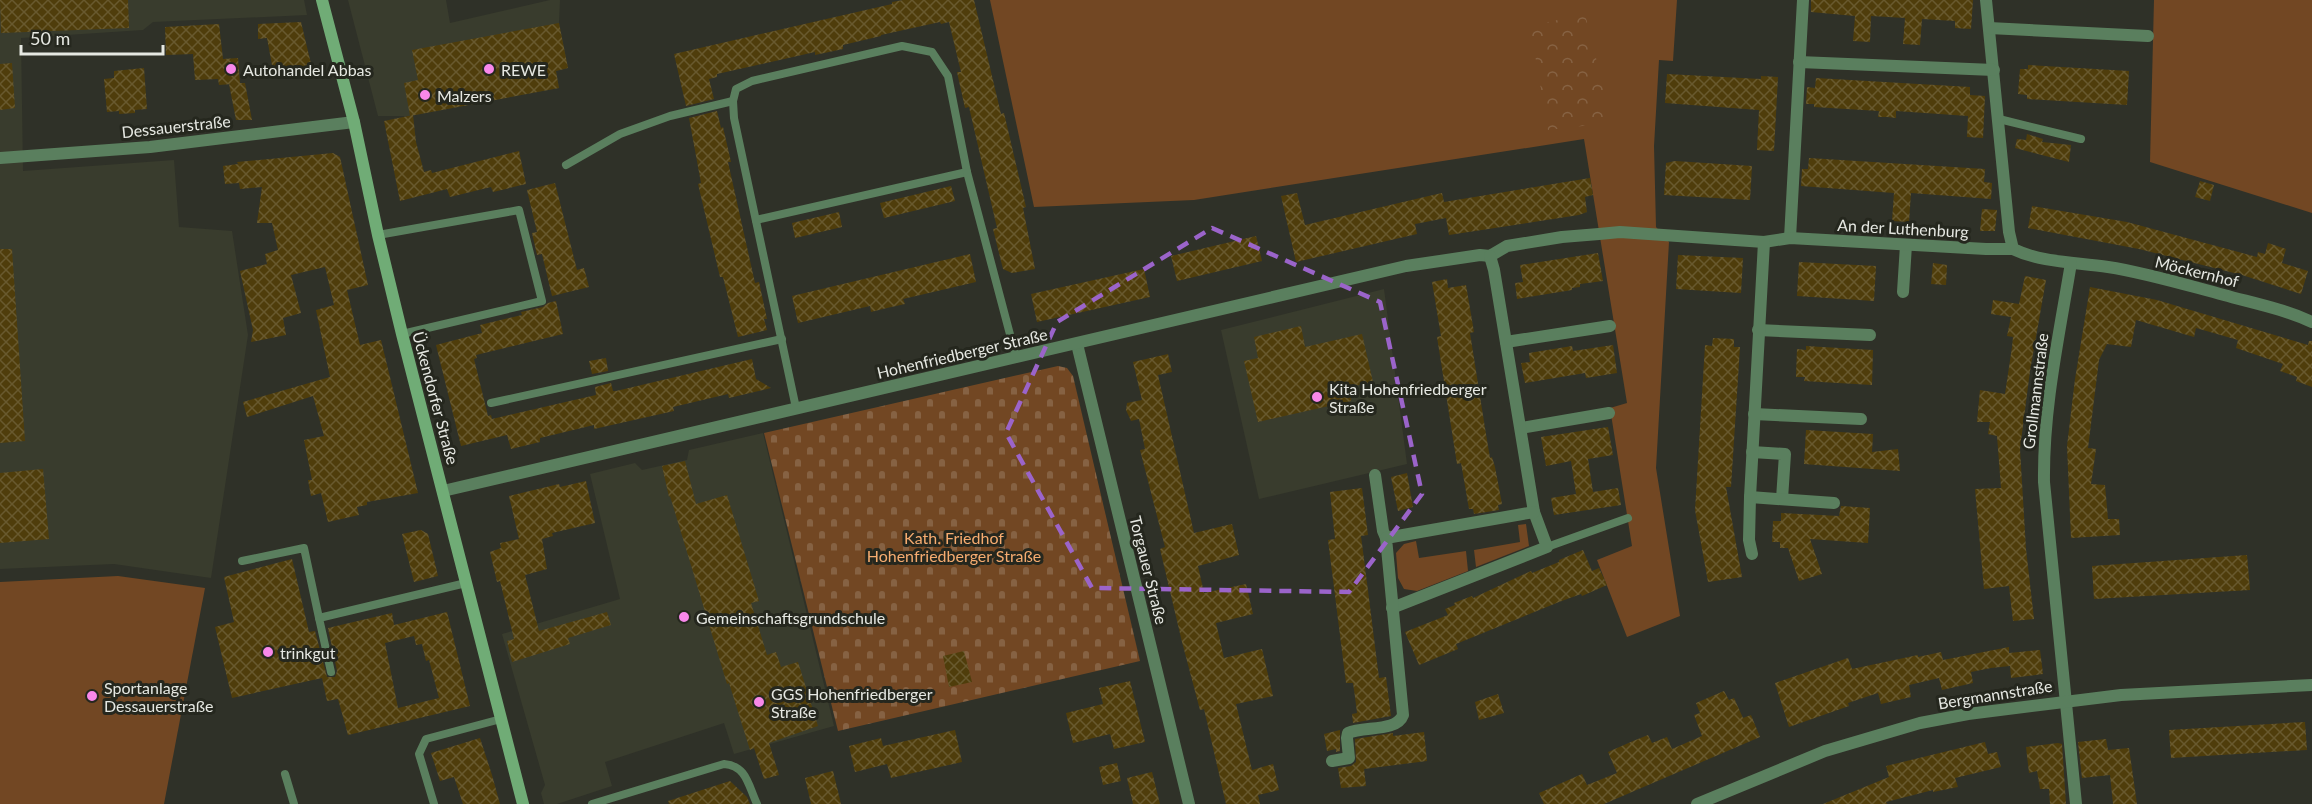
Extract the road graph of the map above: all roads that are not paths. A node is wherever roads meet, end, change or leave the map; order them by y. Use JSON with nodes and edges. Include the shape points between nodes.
{"nodes":[{"id":1,"x":322,"y":0,"type":"edge"},
{"id":2,"x":1803,"y":0,"type":"edge"},
{"id":3,"x":1986,"y":0,"type":"edge"},
{"id":4,"x":1989,"y":28,"type":"junction"},
{"id":5,"x":2148,"y":36,"type":"dead end"},
{"id":6,"x":1799,"y":62,"type":"junction"},
{"id":7,"x":1994,"y":70,"type":"junction"},
{"id":8,"x":733,"y":101,"type":"junction"},
{"id":9,"x":1999,"y":119,"type":"junction"},
{"id":10,"x":354,"y":122,"type":"junction"},
{"id":11,"x":2081,"y":139,"type":"dead end"},
{"id":12,"x":0,"y":159,"type":"edge"},
{"id":13,"x":566,"y":165,"type":"dead end"},
{"id":14,"x":967,"y":172,"type":"junction"},
{"id":15,"x":756,"y":220,"type":"junction"},
{"id":16,"x":1620,"y":232,"type":"joint"},
{"id":17,"x":378,"y":235,"type":"junction"},
{"id":18,"x":1790,"y":238,"type":"junction"},
{"id":19,"x":1764,"y":242,"type":"junction"},
{"id":20,"x":1906,"y":245,"type":"junction"},
{"id":21,"x":2013,"y":249,"type":"junction"},
{"id":22,"x":1490,"y":256,"type":"junction"},
{"id":23,"x":2071,"y":263,"type":"junction"},
{"id":24,"x":1903,"y":292,"type":"dead end"},
{"id":25,"x":2312,"y":322,"type":"edge"},
{"id":26,"x":1610,"y":326,"type":"dead end"},
{"id":27,"x":1758,"y":330,"type":"junction"},
{"id":28,"x":402,"y":334,"type":"junction"},
{"id":29,"x":1870,"y":335,"type":"dead end"},
{"id":30,"x":782,"y":339,"type":"junction"},
{"id":31,"x":1506,"y":342,"type":"junction"},
{"id":32,"x":1077,"y":344,"type":"junction"},
{"id":33,"x":1016,"y":357,"type":"junction"},
{"id":34,"x":491,"y":403,"type":"dead end"},
{"id":35,"x":796,"y":408,"type":"junction"},
{"id":36,"x":1609,"y":413,"type":"dead end"},
{"id":37,"x":1754,"y":414,"type":"junction"},
{"id":38,"x":1861,"y":419,"type":"dead end"},
{"id":39,"x":1521,"y":428,"type":"junction"},
{"id":40,"x":1752,"y":452,"type":"junction"},
{"id":41,"x":1375,"y":475,"type":"dead end"},
{"id":42,"x":443,"y":491,"type":"junction"},
{"id":43,"x":1750,"y":498,"type":"junction"},
{"id":44,"x":1782,"y":499,"type":"junction"},
{"id":45,"x":1834,"y":503,"type":"dead end"},
{"id":46,"x":1534,"y":512,"type":"junction"},
{"id":47,"x":1628,"y":518,"type":"dead end"},
{"id":48,"x":1386,"y":538,"type":"junction"},
{"id":49,"x":1547,"y":547,"type":"junction"},
{"id":50,"x":1752,"y":554,"type":"dead end"},
{"id":51,"x":242,"y":561,"type":"dead end"},
{"id":52,"x":466,"y":583,"type":"junction"},
{"id":53,"x":1392,"y":608,"type":"junction"},
{"id":54,"x":320,"y":618,"type":"junction"},
{"id":55,"x":331,"y":672,"type":"dead end"},
{"id":56,"x":2312,"y":685,"type":"edge"},
{"id":57,"x":2065,"y":700,"type":"junction"},
{"id":58,"x":501,"y":719,"type":"junction"},
{"id":59,"x":1332,"y":761,"type":"dead end"},
{"id":60,"x":285,"y":774,"type":"dead end"},
{"id":61,"x":294,"y":804,"type":"edge"},
{"id":62,"x":434,"y":804,"type":"edge"},
{"id":63,"x":523,"y":804,"type":"edge"},
{"id":64,"x":592,"y":804,"type":"edge"},
{"id":65,"x":757,"y":804,"type":"edge"},
{"id":66,"x":1189,"y":804,"type":"edge"},
{"id":67,"x":1697,"y":804,"type":"edge"},
{"id":68,"x":2076,"y":804,"type":"edge"}],
"edges":[{"from":1,"to":10,"type":"main road","name":"Ückendorfer Straße"},
{"from":2,"to":6,"type":"street"},
{"from":3,"to":4,"type":"street"},
{"from":4,"to":5,"type":"street"},
{"from":4,"to":7,"type":"street"},
{"from":6,"to":7,"type":"street"},
{"from":6,"to":18,"type":"street"},
{"from":7,"to":9,"type":"street"},
{"from":8,"to":13,"type":"lane","via":[[670,116],[620,134]]},
{"from":8,"to":14,"type":"lane","via":[[736,89],[752,81],[902,46],[932,52],[948,75]]},
{"from":8,"to":15,"type":"lane"},
{"from":9,"to":11,"type":"lane"},
{"from":9,"to":21,"type":"street"},
{"from":10,"to":12,"type":"street","name":"Dessauerstraße","via":[[150,147]]},
{"from":10,"to":17,"type":"main road","name":"Ückendorfer Straße"},
{"from":14,"to":15,"type":"lane"},
{"from":14,"to":33,"type":"lane"},
{"from":15,"to":30,"type":"lane"},
{"from":16,"to":19,"type":"street","name":"An der Luthenburg"},
{"from":16,"to":22,"type":"street","name":"Hohenfriedberger Straße","via":[[1507,246]]},
{"from":17,"to":28,"type":"main road","name":"Ückendorfer Straße"},
{"from":17,"to":28,"type":"lane","via":[[519,210],[542,301]]},
{"from":18,"to":19,"type":"street","name":"An der Luthenburg"},
{"from":18,"to":20,"type":"street","name":"An der Luthenburg"},
{"from":19,"to":27,"type":"street"},
{"from":20,"to":21,"type":"street","name":"An der Luthenburg"},
{"from":20,"to":24,"type":"street"},
{"from":21,"to":23,"type":"street"},
{"from":22,"to":31,"type":"street"},
{"from":22,"to":32,"type":"street","name":"Hohenfriedberger Straße","via":[[1406,266]]},
{"from":23,"to":25,"type":"street","name":"Möckernhof","via":[[2108,267],[2199,288]]},
{"from":23,"to":57,"type":"street","name":"Grollmannstraße","via":[[2043,441]]},
{"from":26,"to":31,"type":"street"},
{"from":27,"to":29,"type":"street"},
{"from":27,"to":37,"type":"street"},
{"from":28,"to":42,"type":"main road","name":"Ückendorfer Straße"},
{"from":30,"to":34,"type":"lane"},
{"from":30,"to":35,"type":"lane"},
{"from":31,"to":39,"type":"street"},
{"from":32,"to":33,"type":"street","name":"Hohenfriedberger Straße"},
{"from":32,"to":66,"type":"street","name":"Torgauer Straße"},
{"from":33,"to":35,"type":"street","name":"Hohenfriedberger Straße"},
{"from":35,"to":42,"type":"street","name":"Hohenfriedberger Straße"},
{"from":36,"to":39,"type":"street"},
{"from":37,"to":38,"type":"street"},
{"from":37,"to":40,"type":"street"},
{"from":39,"to":46,"type":"street"},
{"from":40,"to":43,"type":"street"},
{"from":40,"to":44,"type":"street","via":[[1785,454]]},
{"from":41,"to":48,"type":"street"},
{"from":42,"to":52,"type":"main road","name":"Ückendorfer Straße"},
{"from":43,"to":44,"type":"street"},
{"from":43,"to":50,"type":"street"},
{"from":44,"to":45,"type":"street"},
{"from":46,"to":48,"type":"street"},
{"from":46,"to":49,"type":"street"},
{"from":47,"to":49,"type":"lane"},
{"from":48,"to":53,"type":"street"},
{"from":49,"to":53,"type":"street"},
{"from":51,"to":54,"type":"lane","via":[[304,548]]},
{"from":52,"to":54,"type":"lane"},
{"from":52,"to":58,"type":"main road","name":"Ückendorfer Straße"},
{"from":53,"to":59,"type":"street","via":[[1404,709],[1401,720],[1395,725],[1348,733],[1349,758]]},
{"from":54,"to":55,"type":"lane"},
{"from":56,"to":57,"type":"street","name":"Bergmannstraße"},
{"from":57,"to":67,"type":"street","name":"Bergmannstraße","via":[[1968,714],[1873,735]]},
{"from":57,"to":68,"type":"street","name":"Grollmannstraße"},
{"from":58,"to":62,"type":"lane","via":[[426,739],[419,754]]},
{"from":58,"to":63,"type":"main road","name":"Ückendorfer Straße"},
{"from":60,"to":61,"type":"lane"},
{"from":64,"to":65,"type":"lane","via":[[724,764],[743,771]]}]}
